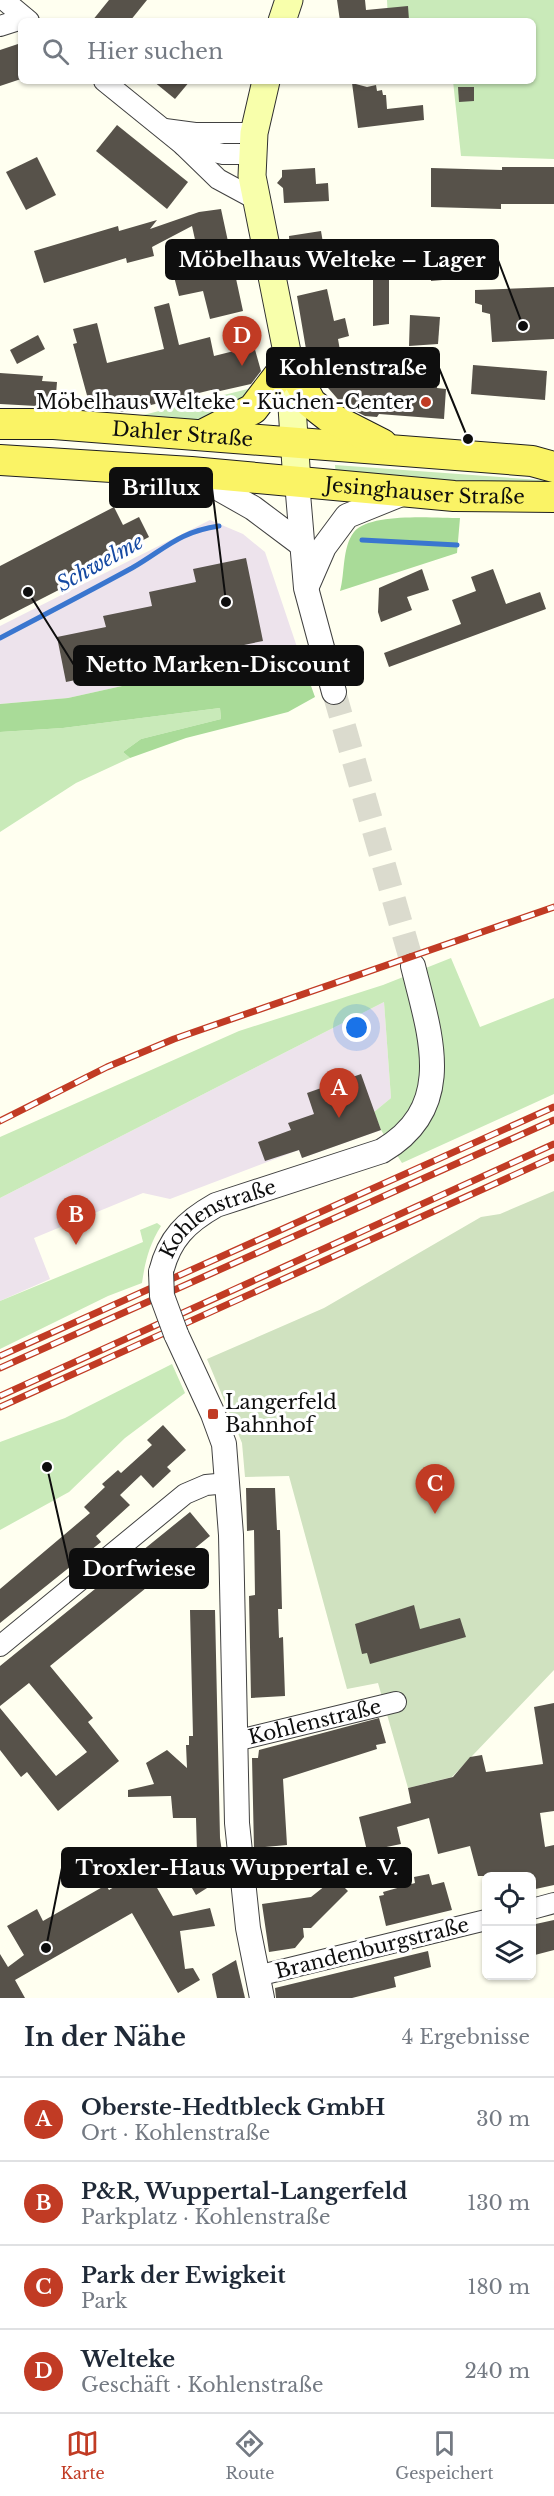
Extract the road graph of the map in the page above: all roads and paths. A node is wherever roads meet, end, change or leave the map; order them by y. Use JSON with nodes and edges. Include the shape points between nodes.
{"nodes":[{"id":1,"x":4,"y":0,"type":"edge"},
{"id":2,"x":289,"y":0,"type":"edge"},
{"id":3,"x":26,"y":18,"type":"edge"},
{"id":4,"x":283,"y":18,"type":"edge"},
{"id":5,"x":18,"y":21,"type":"edge"},
{"id":6,"x":0,"y":26,"type":"edge"},
{"id":7,"x":108,"y":84,"type":"edge"},
{"id":8,"x":265,"y":84,"type":"edge"},
{"id":9,"x":162,"y":128,"type":"junction"},
{"id":10,"x":253,"y":144,"type":"junction"},
{"id":11,"x":183,"y":145,"type":"junction"},
{"id":12,"x":255,"y":199,"type":"junction"},
{"id":13,"x":289,"y":362,"type":"junction"},
{"id":14,"x":0,"y":424,"type":"edge"},
{"id":15,"x":202,"y":435,"type":"junction"},
{"id":16,"x":294,"y":442,"type":"junction"},
{"id":17,"x":391,"y":450,"type":"junction"},
{"id":18,"x":0,"y":460,"type":"edge"},
{"id":19,"x":554,"y":467,"type":"edge"},
{"id":20,"x":191,"y":472,"type":"junction"},
{"id":21,"x":297,"y":482,"type":"junction"},
{"id":22,"x":406,"y":492,"type":"junction"},
{"id":23,"x":554,"y":497,"type":"edge"},
{"id":24,"x":301,"y":544,"type":"junction"},
{"id":25,"x":306,"y":588,"type":"junction"},
{"id":26,"x":334,"y":692,"type":"tunnel mouth"},
{"id":27,"x":413,"y":966,"type":"tunnel mouth"},
{"id":28,"x":228,"y":1483,"type":"junction"},
{"id":29,"x":0,"y":1646,"type":"edge"},
{"id":30,"x":396,"y":1702,"type":"dead end"},
{"id":31,"x":236,"y":1741,"type":"junction"},
{"id":32,"x":554,"y":1903,"type":"edge"},
{"id":33,"x":536,"y":1908,"type":"edge"},
{"id":34,"x":482,"y":1921,"type":"edge"},
{"id":35,"x":259,"y":1987,"type":"edge"}],
"edges":[{"from":1,"to":3,"type":"street"},
{"from":2,"to":4,"type":"main road"},
{"from":5,"to":6,"type":"street"},
{"from":7,"to":9,"type":"street"},
{"from":8,"to":10,"type":"main road"},
{"from":9,"to":10,"type":"street"},
{"from":9,"to":11,"type":"street"},
{"from":10,"to":11,"type":"street","via":[[223,154]]},
{"from":10,"to":12,"type":"main road"},
{"from":11,"to":12,"type":"street","via":[[218,179]]},
{"from":12,"to":13,"type":"main road"},
{"from":13,"to":15,"type":"main road","via":[[253,409]]},
{"from":13,"to":16,"type":"main road"},
{"from":13,"to":17,"type":"main road","via":[[311,403]]},
{"from":14,"to":15,"type":"main road","name":"Dahler Straße"},
{"from":15,"to":16,"type":"main road","name":"Dahler Straße"},
{"from":16,"to":17,"type":"main road","name":"Jesinghauser Straße"},
{"from":16,"to":21,"type":"main road"},
{"from":17,"to":19,"type":"main road","name":"Jesinghauser Straße","via":[[532,461]]},
{"from":18,"to":20,"type":"main road","name":"Dahler Straße"},
{"from":20,"to":21,"type":"main road","name":"Dahler Straße"},
{"from":20,"to":24,"type":"street","via":[[253,508]]},
{"from":21,"to":22,"type":"main road","name":"Jesinghauser Straße"},
{"from":21,"to":24,"type":"street"},
{"from":22,"to":23,"type":"main road","name":"Jesinghauser Straße"},
{"from":22,"to":25,"type":"street","via":[[347,516],[324,547]]},
{"from":24,"to":25,"type":"street"},
{"from":25,"to":26,"type":"street"},
{"from":27,"to":28,"type":"street","name":"Kohlenstraße","bridge":true,"via":[[433,1064],[428,1100],[413,1125],[382,1151],[216,1205],[186,1224],[170,1245],[161,1272],[162,1296],[224,1444]]},
{"from":28,"to":29,"type":"street","via":[[206,1485],[185,1494]]},
{"from":28,"to":31,"type":"street","name":"Kohlenstraße"},
{"from":30,"to":31,"type":"street","name":"Kohlenstraße"},
{"from":31,"to":35,"type":"street","name":"Kohlenstraße","via":[[237,1831]]},
{"from":32,"to":33,"type":"street"},
{"from":34,"to":35,"type":"street","name":"Brandenburgstraße"}]}
